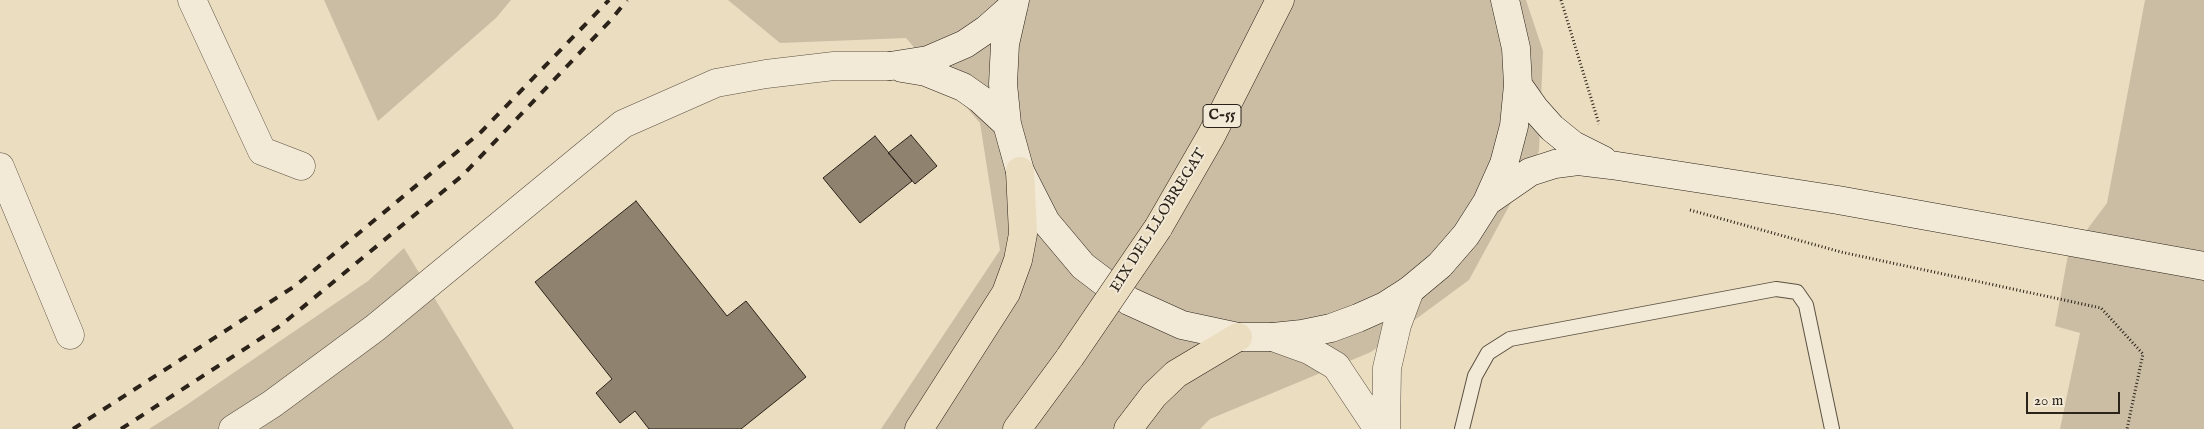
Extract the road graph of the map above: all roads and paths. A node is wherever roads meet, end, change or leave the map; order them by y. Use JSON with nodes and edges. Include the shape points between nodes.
{"nodes":[{"id":1,"x":192,"y":0,"type":"edge"},
{"id":2,"x":1280,"y":0,"type":"edge"},
{"id":3,"x":1505,"y":0,"type":"edge"},
{"id":4,"x":1561,"y":0,"type":"edge"},
{"id":5,"x":1015,"y":3,"type":"edge"},
{"id":6,"x":890,"y":66,"type":"junction"},
{"id":7,"x":1518,"y":85,"type":"junction"},
{"id":8,"x":1007,"y":124,"type":"junction"},
{"id":9,"x":1611,"y":164,"type":"junction"},
{"id":10,"x":301,"y":166,"type":"dead end"},
{"id":11,"x":0,"y":167,"type":"edge"},
{"id":12,"x":1020,"y":171,"type":"junction"},
{"id":13,"x":1487,"y":202,"type":"junction"},
{"id":14,"x":1686,"y":209,"type":"dead end"},
{"id":15,"x":2204,"y":266,"type":"edge"},
{"id":16,"x":1410,"y":290,"type":"junction"},
{"id":17,"x":70,"y":336,"type":"dead end"},
{"id":18,"x":1238,"y":337,"type":"junction"},
{"id":19,"x":1273,"y":337,"type":"junction"},
{"id":20,"x":233,"y":429,"type":"edge"},
{"id":21,"x":919,"y":429,"type":"edge"},
{"id":22,"x":1017,"y":429,"type":"edge"},
{"id":23,"x":1128,"y":429,"type":"edge"},
{"id":24,"x":1378,"y":429,"type":"edge"},
{"id":25,"x":1386,"y":429,"type":"edge"},
{"id":26,"x":1462,"y":429,"type":"edge"},
{"id":27,"x":1832,"y":429,"type":"edge"},
{"id":28,"x":2127,"y":429,"type":"edge"}],
"edges":[{"from":1,"to":10,"type":"main road","via":[[262,151]]},
{"from":2,"to":22,"type":"highway","name":"EIX DEL LLOBREGAT","number":"C-55","bridge":true,"via":[[1211,136],[1158,228]]},
{"from":3,"to":7,"type":"main road","via":[[1516,48]]},
{"from":4,"to":9,"type":"path"},
{"from":5,"to":6,"type":"main road","via":[[965,44],[928,60]]},
{"from":5,"to":8,"type":"main road","via":[[1003,84]]},
{"from":6,"to":8,"type":"main road","via":[[926,72],[963,87]]},
{"from":6,"to":20,"type":"main road","via":[[834,66],[716,83],[623,124],[375,328]]},
{"from":7,"to":9,"type":"main road","via":[[1552,128],[1573,144]]},
{"from":7,"to":13,"type":"main road","via":[[1514,126],[1504,164]]},
{"from":8,"to":12,"type":"main road"},
{"from":9,"to":13,"type":"main road","via":[[1578,161],[1555,164],[1530,172]]},
{"from":9,"to":15,"type":"main road","via":[[1838,200]]},
{"from":11,"to":17,"type":"main road"},
{"from":12,"to":18,"type":"main road","via":[[1046,222],[1083,266],[1129,301],[1182,325]]},
{"from":12,"to":21,"type":"highway","via":[[1023,234],[1006,293]]},
{"from":13,"to":16,"type":"main road","via":[[1466,235]]},
{"from":14,"to":28,"type":"path","via":[[1841,252],[2101,308],[2143,354]]},
{"from":16,"to":19,"type":"main road","via":[[1385,306],[1349,321],[1302,334]]},
{"from":16,"to":25,"type":"main road","via":[[1387,368]]},
{"from":18,"to":19,"type":"main road"},
{"from":18,"to":23,"type":"highway","via":[[1176,374],[1154,395]]},
{"from":19,"to":24,"type":"main road","via":[[1309,350],[1336,366]]},
{"from":26,"to":27,"type":"lane","via":[[1475,376],[1488,353],[1510,339],[1776,289],[1797,292],[1806,305]]}]}
